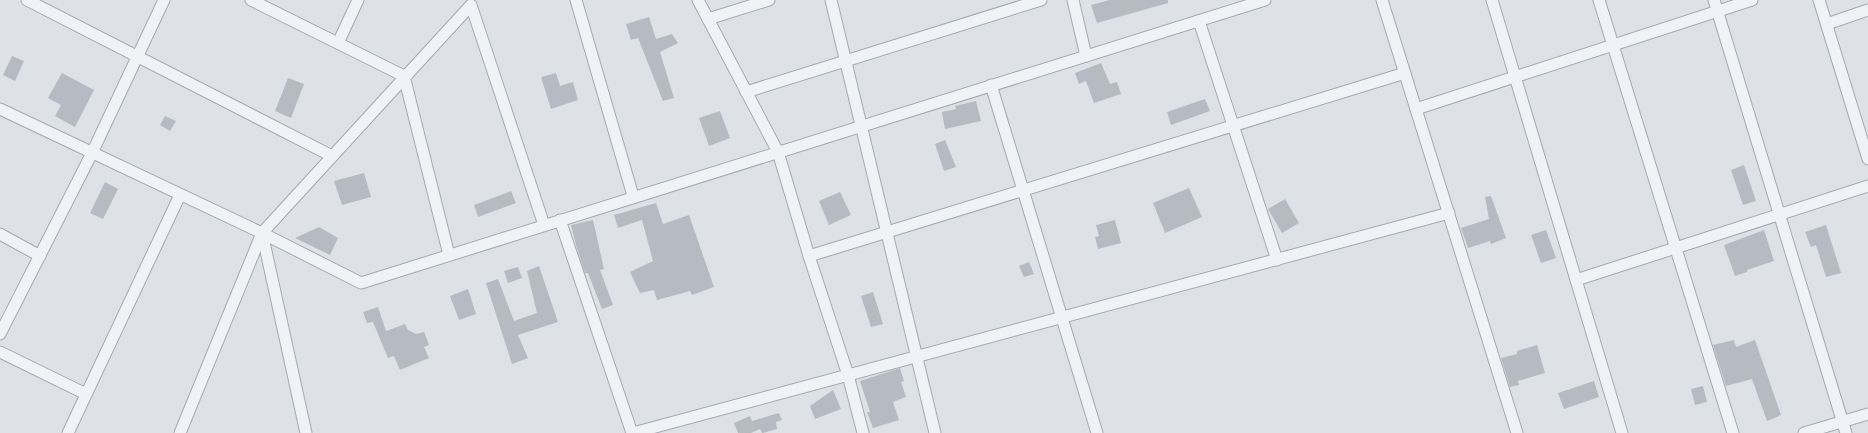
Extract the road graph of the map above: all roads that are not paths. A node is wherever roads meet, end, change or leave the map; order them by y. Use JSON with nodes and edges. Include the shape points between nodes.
{"nodes":[{"id":1,"x":27,"y":0,"type":"edge"},
{"id":2,"x":164,"y":0,"type":"edge"},
{"id":3,"x":251,"y":0,"type":"edge"},
{"id":4,"x":358,"y":0,"type":"edge"},
{"id":5,"x":576,"y":0,"type":"edge"},
{"id":6,"x":698,"y":0,"type":"edge"},
{"id":7,"x":769,"y":0,"type":"edge"},
{"id":8,"x":832,"y":0,"type":"edge"},
{"id":9,"x":1041,"y":0,"type":"edge"},
{"id":10,"x":1072,"y":0,"type":"edge"},
{"id":11,"x":1265,"y":0,"type":"edge"},
{"id":12,"x":1382,"y":0,"type":"edge"},
{"id":13,"x":1492,"y":0,"type":"edge"},
{"id":14,"x":1599,"y":0,"type":"edge"},
{"id":15,"x":1714,"y":0,"type":"edge"},
{"id":16,"x":1752,"y":0,"type":"edge"},
{"id":17,"x":1820,"y":0,"type":"edge"},
{"id":18,"x":1868,"y":10,"type":"edge"},
{"id":19,"x":1718,"y":11,"type":"junction"},
{"id":20,"x":708,"y":19,"type":"junction"},
{"id":21,"x":1199,"y":21,"type":"junction"},
{"id":22,"x":1827,"y":24,"type":"junction"},
{"id":23,"x":338,"y":43,"type":"junction"},
{"id":24,"x":1613,"y":45,"type":"junction"},
{"id":25,"x":136,"y":55,"type":"junction"},
{"id":26,"x":1086,"y":56,"type":"junction"},
{"id":27,"x":846,"y":60,"type":"junction"},
{"id":28,"x":1405,"y":73,"type":"junction"},
{"id":29,"x":404,"y":76,"type":"junction"},
{"id":30,"x":1515,"y":77,"type":"junction"},
{"id":31,"x":992,"y":85,"type":"junction"},
{"id":32,"x":746,"y":92,"type":"junction"},
{"id":33,"x":0,"y":109,"type":"edge"},
{"id":34,"x":1416,"y":109,"type":"junction"},
{"id":35,"x":861,"y":125,"type":"junction"},
{"id":36,"x":1234,"y":126,"type":"junction"},
{"id":37,"x":778,"y":152,"type":"junction"},
{"id":38,"x":92,"y":153,"type":"junction"},
{"id":39,"x":332,"y":156,"type":"junction"},
{"id":40,"x":1868,"y":159,"type":"edge"},
{"id":41,"x":1868,"y":186,"type":"edge"},
{"id":42,"x":1023,"y":190,"type":"junction"},
{"id":43,"x":180,"y":195,"type":"junction"},
{"id":44,"x":633,"y":196,"type":"junction"},
{"id":45,"x":1449,"y":213,"type":"junction"},
{"id":46,"x":1780,"y":214,"type":"junction"},
{"id":47,"x":560,"y":220,"type":"junction"},
{"id":48,"x":544,"y":226,"type":"junction"},
{"id":49,"x":262,"y":233,"type":"junction"},
{"id":50,"x":887,"y":233,"type":"junction"},
{"id":51,"x":0,"y":234,"type":"edge"},
{"id":52,"x":1676,"y":248,"type":"junction"},
{"id":53,"x":449,"y":255,"type":"junction"},
{"id":54,"x":40,"y":256,"type":"junction"},
{"id":55,"x":809,"y":256,"type":"junction"},
{"id":56,"x":1277,"y":260,"type":"junction"},
{"id":57,"x":1576,"y":280,"type":"junction"},
{"id":58,"x":1062,"y":318,"type":"junction"},
{"id":59,"x":0,"y":334,"type":"edge"},
{"id":60,"x":0,"y":352,"type":"edge"},
{"id":61,"x":917,"y":357,"type":"junction"},
{"id":62,"x":848,"y":375,"type":"junction"},
{"id":63,"x":86,"y":394,"type":"junction"},
{"id":64,"x":1868,"y":414,"type":"edge"},
{"id":65,"x":1843,"y":421,"type":"junction"},
{"id":66,"x":68,"y":433,"type":"edge"},
{"id":67,"x":180,"y":433,"type":"edge"},
{"id":68,"x":306,"y":433,"type":"edge"},
{"id":69,"x":633,"y":433,"type":"edge"},
{"id":70,"x":863,"y":433,"type":"edge"},
{"id":71,"x":935,"y":433,"type":"edge"},
{"id":72,"x":1097,"y":433,"type":"edge"},
{"id":73,"x":1518,"y":433,"type":"edge"},
{"id":74,"x":1622,"y":433,"type":"edge"},
{"id":75,"x":1733,"y":433,"type":"edge"},
{"id":76,"x":1804,"y":433,"type":"edge"},
{"id":77,"x":1846,"y":433,"type":"edge"}],
"edges":[{"from":1,"to":25,"type":"street"},
{"from":2,"to":25,"type":"street"},
{"from":3,"to":23,"type":"street"},
{"from":4,"to":23,"type":"street"},
{"from":5,"to":44,"type":"street"},
{"from":6,"to":20,"type":"street"},
{"from":7,"to":20,"type":"street"},
{"from":8,"to":27,"type":"street"},
{"from":9,"to":27,"type":"street"},
{"from":10,"to":26,"type":"street"},
{"from":11,"to":21,"type":"street"},
{"from":12,"to":28,"type":"street"},
{"from":13,"to":30,"type":"street"},
{"from":14,"to":24,"type":"street"},
{"from":15,"to":19,"type":"street"},
{"from":16,"to":19,"type":"street"},
{"from":17,"to":22,"type":"street"},
{"from":18,"to":22,"type":"street"},
{"from":19,"to":24,"type":"street"},
{"from":19,"to":46,"type":"street"},
{"from":20,"to":32,"type":"street"},
{"from":21,"to":26,"type":"street"},
{"from":21,"to":36,"type":"street"},
{"from":22,"to":40,"type":"street"},
{"from":23,"to":29,"type":"street"},
{"from":24,"to":30,"type":"street"},
{"from":24,"to":52,"type":"street"},
{"from":25,"to":38,"type":"street"},
{"from":25,"to":39,"type":"street"},
{"from":26,"to":31,"type":"street"},
{"from":27,"to":32,"type":"street"},
{"from":27,"to":35,"type":"street"},
{"from":28,"to":34,"type":"street"},
{"from":28,"to":36,"type":"street"},
{"from":29,"to":39,"type":"street"},
{"from":29,"to":48,"type":"street","via":[[471,5]]},
{"from":29,"to":53,"type":"street"},
{"from":30,"to":34,"type":"street"},
{"from":30,"to":57,"type":"street"},
{"from":31,"to":35,"type":"street"},
{"from":31,"to":42,"type":"street"},
{"from":32,"to":37,"type":"street"},
{"from":33,"to":38,"type":"street"},
{"from":34,"to":45,"type":"street"},
{"from":35,"to":37,"type":"street"},
{"from":35,"to":50,"type":"street"},
{"from":36,"to":42,"type":"street"},
{"from":36,"to":56,"type":"street"},
{"from":37,"to":44,"type":"street"},
{"from":37,"to":55,"type":"street"},
{"from":38,"to":43,"type":"street"},
{"from":38,"to":54,"type":"street"},
{"from":39,"to":49,"type":"street"},
{"from":41,"to":46,"type":"street"},
{"from":42,"to":50,"type":"street"},
{"from":42,"to":58,"type":"street"},
{"from":43,"to":49,"type":"street"},
{"from":43,"to":63,"type":"street"},
{"from":44,"to":47,"type":"street"},
{"from":45,"to":56,"type":"street"},
{"from":45,"to":73,"type":"street"},
{"from":46,"to":52,"type":"street"},
{"from":46,"to":65,"type":"street"},
{"from":47,"to":48,"type":"street"},
{"from":47,"to":69,"type":"street"},
{"from":48,"to":53,"type":"street"},
{"from":49,"to":53,"type":"street","via":[[361,283]]},
{"from":49,"to":67,"type":"street"},
{"from":49,"to":68,"type":"street"},
{"from":50,"to":55,"type":"street"},
{"from":50,"to":61,"type":"street"},
{"from":51,"to":54,"type":"street"},
{"from":52,"to":57,"type":"street"},
{"from":52,"to":75,"type":"street"},
{"from":54,"to":59,"type":"street"},
{"from":55,"to":62,"type":"street"},
{"from":56,"to":58,"type":"street"},
{"from":57,"to":74,"type":"street"},
{"from":58,"to":61,"type":"street"},
{"from":58,"to":72,"type":"street"},
{"from":60,"to":63,"type":"street"},
{"from":61,"to":62,"type":"street"},
{"from":61,"to":71,"type":"street"},
{"from":62,"to":69,"type":"street"},
{"from":62,"to":70,"type":"street"},
{"from":63,"to":66,"type":"street"},
{"from":64,"to":65,"type":"street"},
{"from":65,"to":76,"type":"street"},
{"from":65,"to":77,"type":"street"}]}
